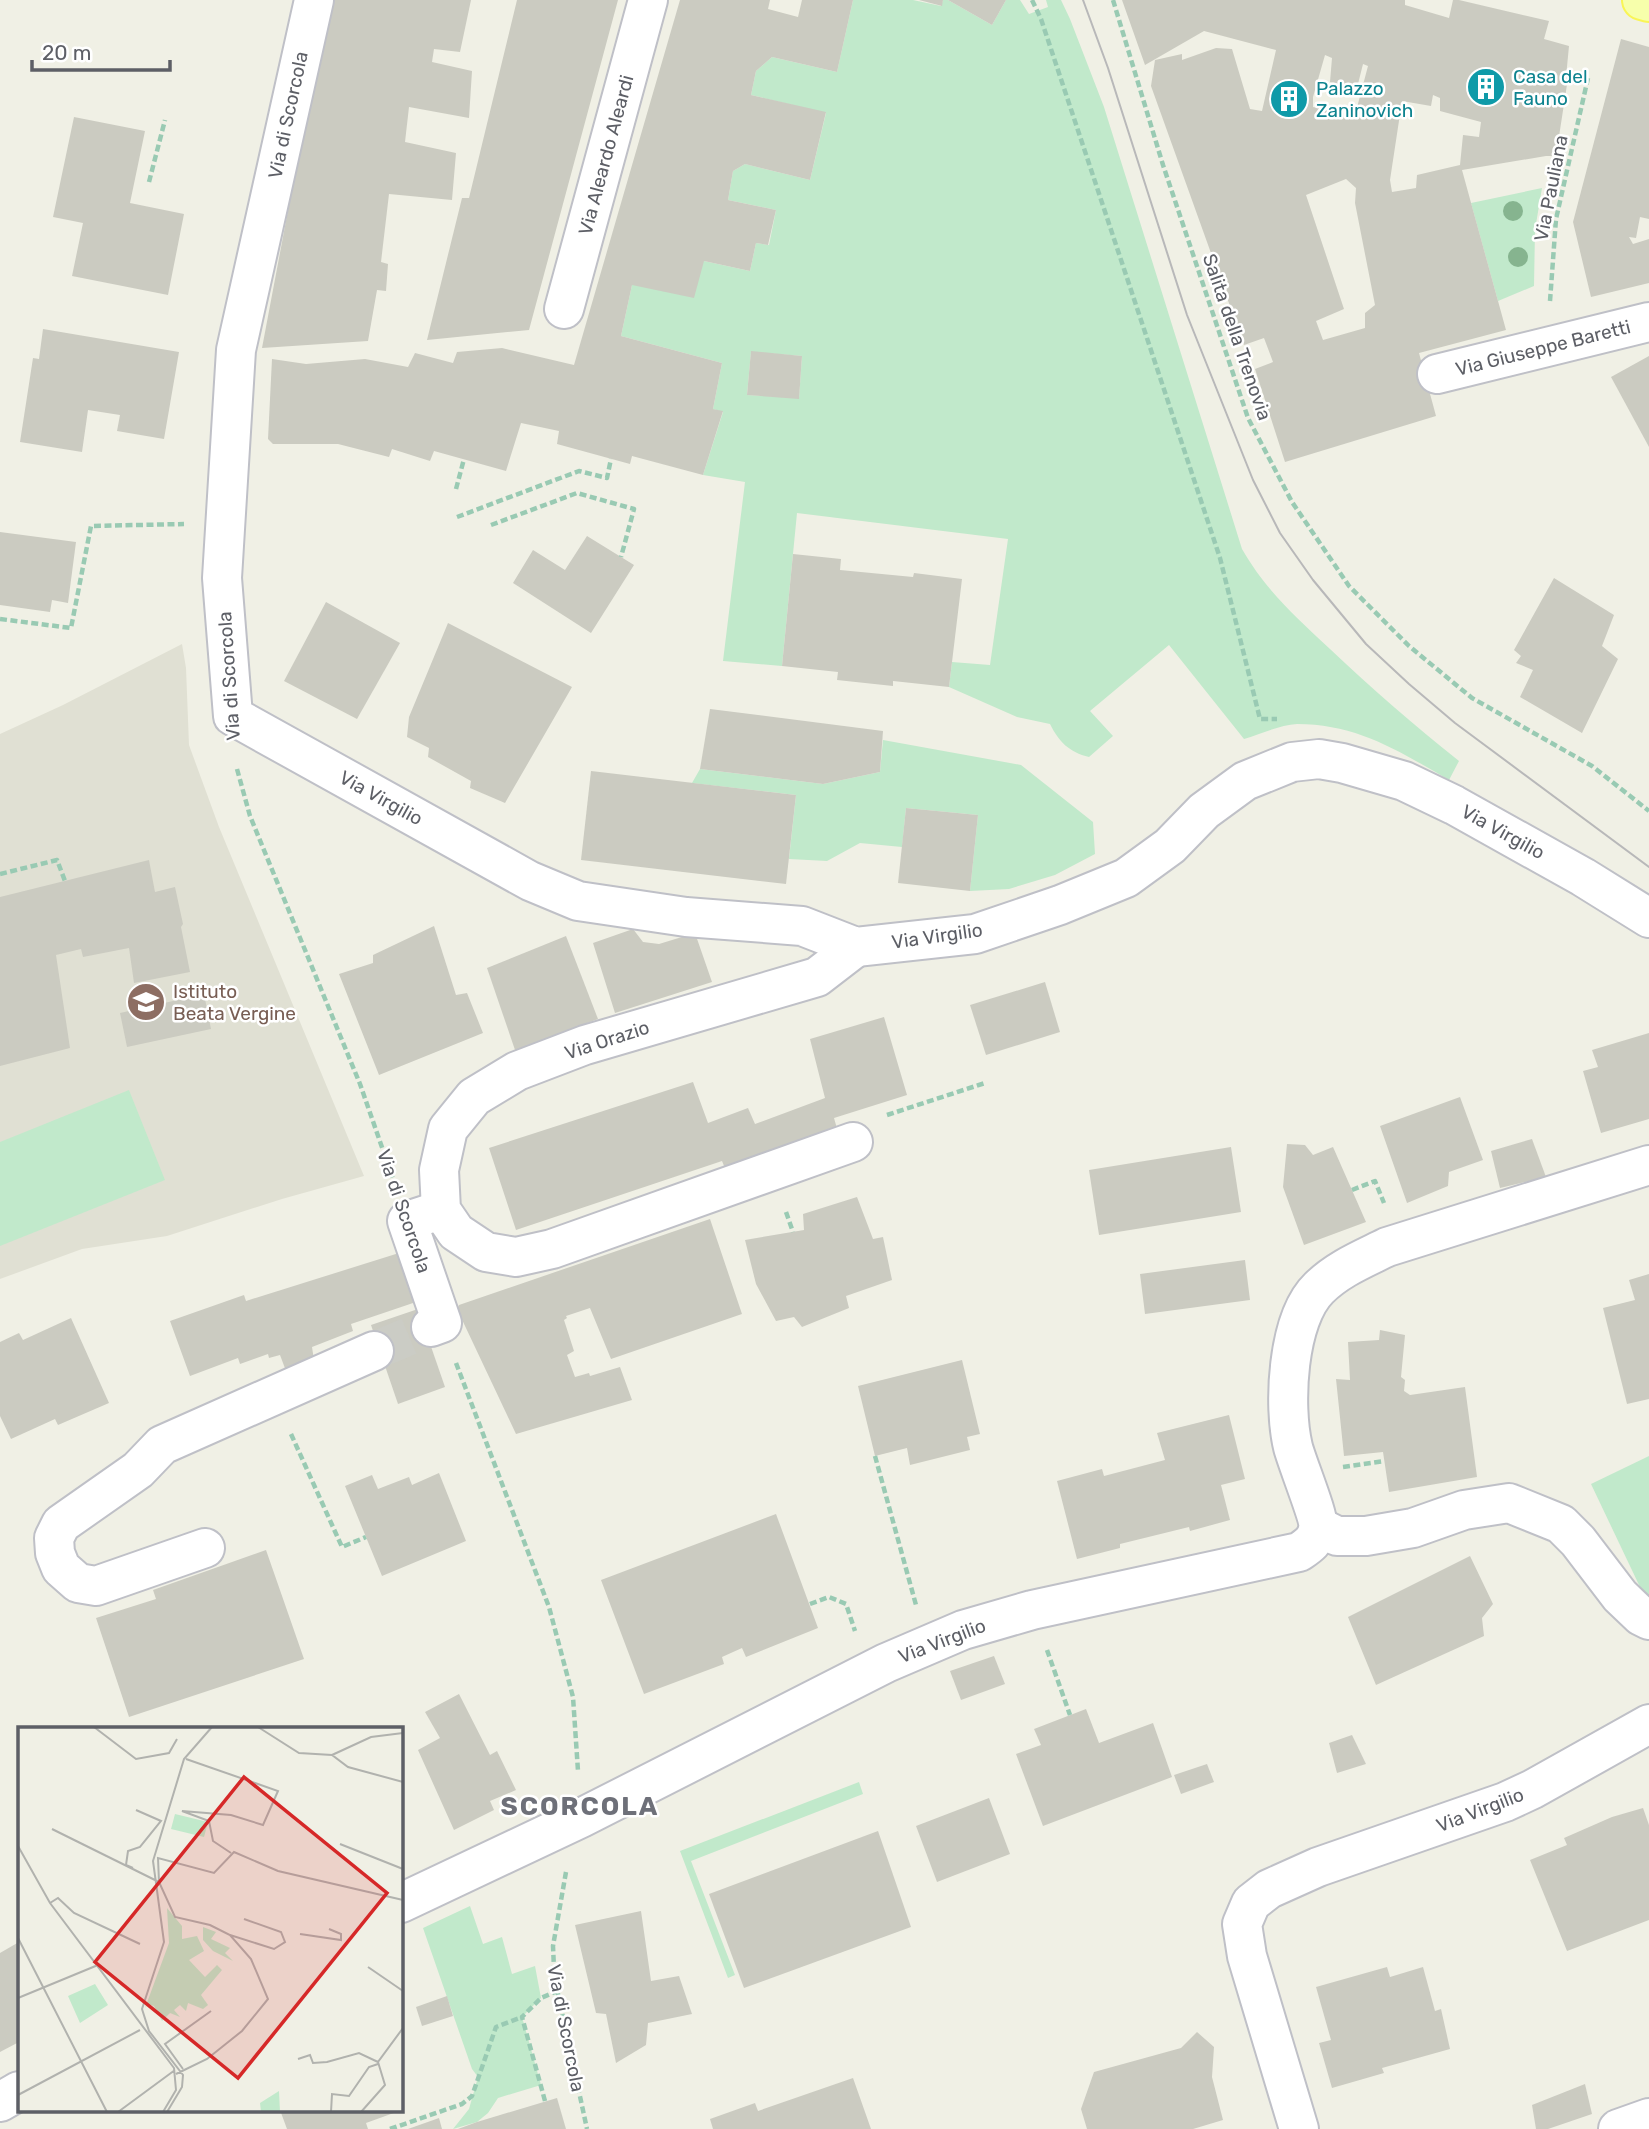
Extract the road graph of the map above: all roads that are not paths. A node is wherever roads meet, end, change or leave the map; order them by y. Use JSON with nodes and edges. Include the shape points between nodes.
{"nodes":[{"id":1,"x":313,"y":0,"type":"edge"},
{"id":2,"x":648,"y":0,"type":"edge"},
{"id":3,"x":1642,"y":0,"type":"edge"},
{"id":4,"x":1649,"y":2,"type":"edge"},
{"id":5,"x":564,"y":309,"type":"dead end"},
{"id":6,"x":1649,"y":322,"type":"edge"},
{"id":7,"x":1437,"y":374,"type":"dead end"},
{"id":8,"x":233,"y":716,"type":"joint"},
{"id":9,"x":1649,"y":918,"type":"edge"},
{"id":10,"x":856,"y":947,"type":"junction"},
{"id":11,"x":853,"y":1142,"type":"road end"},
{"id":12,"x":1649,"y":1166,"type":"edge"},
{"id":13,"x":424,"y":1216,"type":"junction"},
{"id":14,"x":436,"y":1325,"type":"road end"},
{"id":15,"x":374,"y":1351,"type":"tunnel mouth"},
{"id":16,"x":1319,"y":1527,"type":"junction"},
{"id":17,"x":205,"y":1548,"type":"dead end"},
{"id":18,"x":1649,"y":1620,"type":"edge"},
{"id":19,"x":1649,"y":1724,"type":"edge"},
{"id":20,"x":402,"y":1903,"type":"edge"},
{"id":21,"x":18,"y":2092,"type":"edge"},
{"id":22,"x":0,"y":2102,"type":"edge"},
{"id":23,"x":1649,"y":2118,"type":"edge"},
{"id":24,"x":1299,"y":2129,"type":"edge"},
{"id":25,"x":1618,"y":2129,"type":"edge"}],
"edges":[{"from":1,"to":8,"type":"street","name":"Via di Scorcola","via":[[236,351],[222,578]]},
{"from":2,"to":5,"type":"street","name":"Via Aleardo Aleardi"},
{"from":3,"to":4,"type":"main road"},
{"from":6,"to":7,"type":"street","name":"Via Giuseppe Baretti"},
{"from":8,"to":10,"type":"street","name":"Via Virgilio","via":[[530,881],[578,901],[686,918],[802,926]]},
{"from":9,"to":10,"type":"street","name":"Via Virgilio","via":[[1454,805],[1404,781],[1319,759],[1292,762],[1245,781],[1126,878],[1082,896],[975,934]]},
{"from":10,"to":13,"type":"street","name":"Via Orazio","via":[[817,977],[585,1045],[517,1071],[474,1097],[448,1129]]},
{"from":11,"to":13,"type":"street","via":[[516,1257],[486,1252]]},
{"from":12,"to":16,"type":"street","via":[[1387,1247],[1348,1265],[1317,1290],[1303,1316],[1290,1360],[1288,1413],[1293,1447]]},
{"from":13,"to":14,"type":"street","name":"Via di Scorcola"},
{"from":15,"to":17,"type":"street","via":[[162,1445],[138,1470],[61,1524],[54,1538],[61,1568],[78,1583],[90,1586]]},
{"from":16,"to":18,"type":"street","via":[[1337,1536],[1366,1536],[1509,1503],[1561,1524],[1620,1596]]},
{"from":16,"to":20,"type":"street","name":"Via Virgilio","via":[[1313,1542],[1298,1552],[963,1630]]},
{"from":19,"to":24,"type":"street","name":"Via Virgilio","via":[[1533,1790],[1318,1867],[1269,1889],[1251,1903],[1242,1923],[1247,1956]]},
{"from":21,"to":22,"type":"street"},
{"from":23,"to":25,"type":"street"}]}
